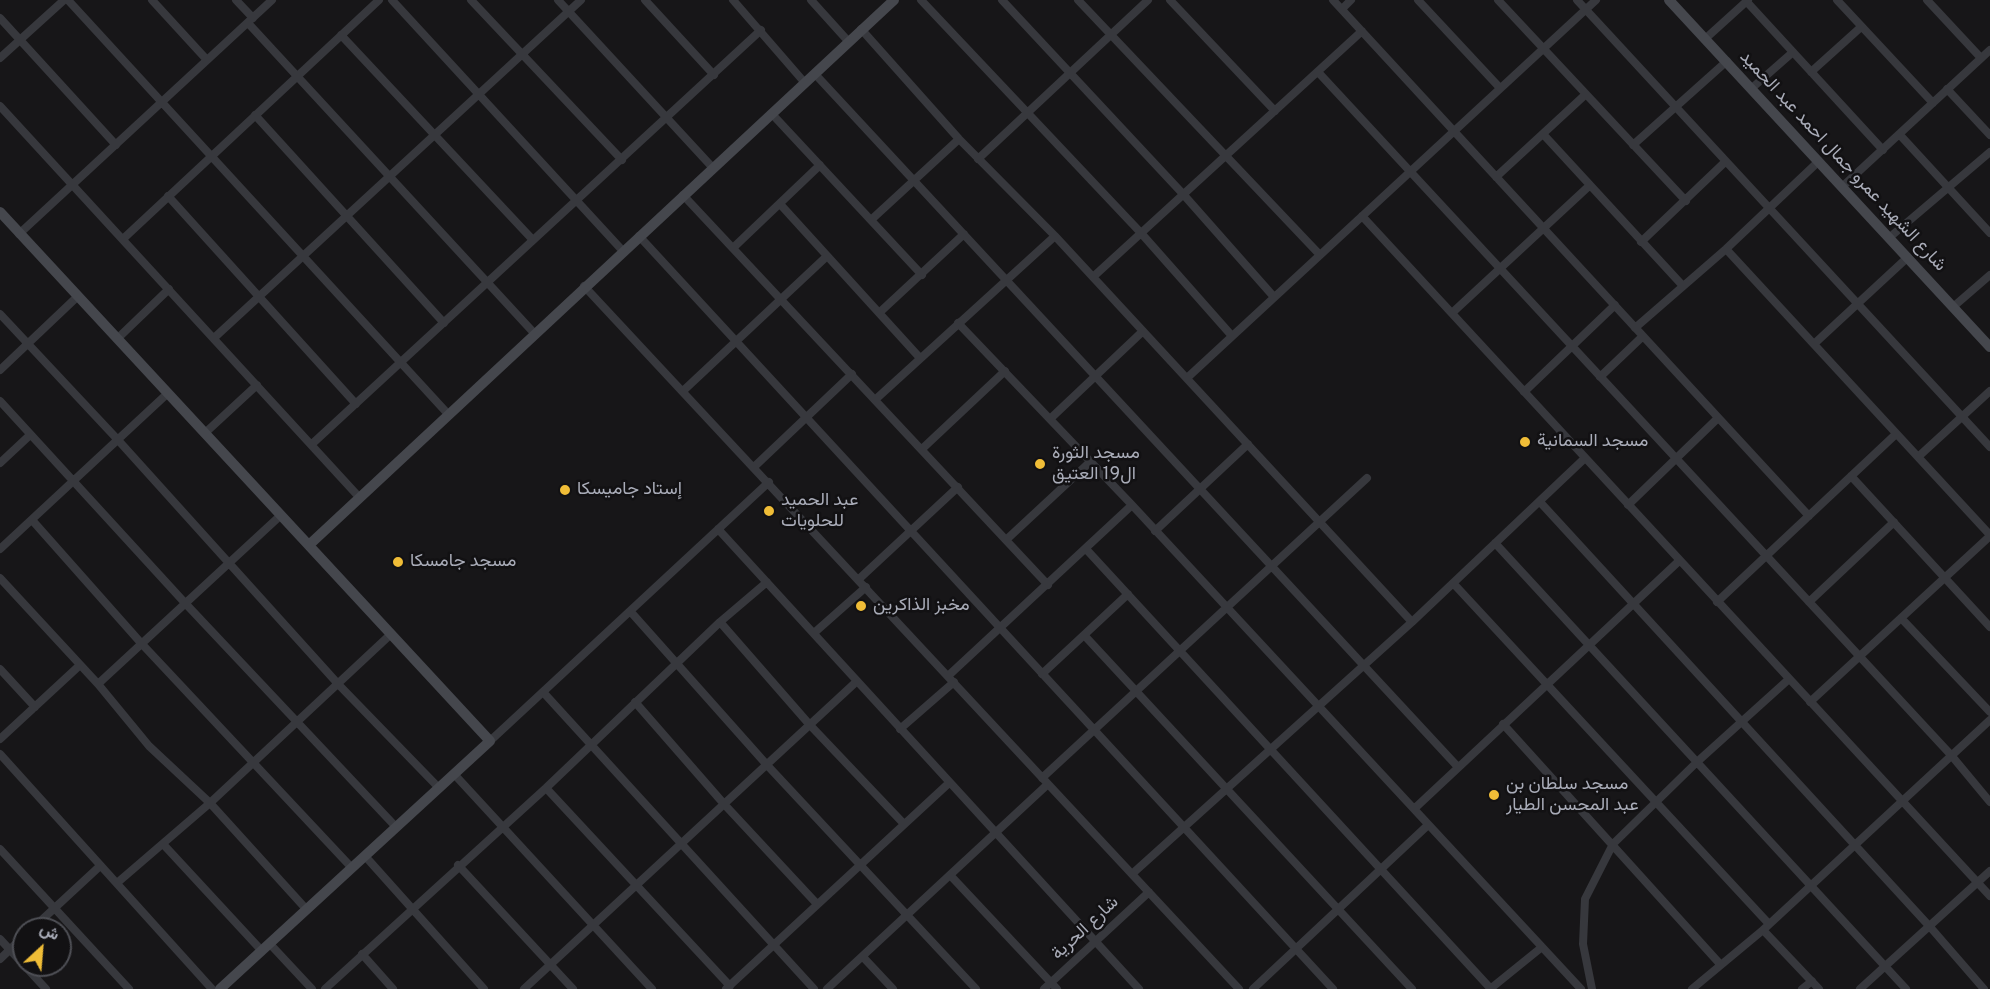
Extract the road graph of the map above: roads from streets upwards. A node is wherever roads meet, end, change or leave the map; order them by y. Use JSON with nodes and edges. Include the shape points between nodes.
{"nodes":[{"id":1,"x":64,"y":0,"type":"edge"},
{"id":2,"x":68,"y":0,"type":"edge"},
{"id":3,"x":152,"y":0,"type":"edge"},
{"id":4,"x":236,"y":0,"type":"edge"},
{"id":5,"x":272,"y":0,"type":"edge"},
{"id":6,"x":379,"y":0,"type":"edge"},
{"id":7,"x":392,"y":0,"type":"edge"},
{"id":8,"x":471,"y":0,"type":"edge"},
{"id":9,"x":558,"y":0,"type":"edge"},
{"id":10,"x":581,"y":0,"type":"edge"},
{"id":11,"x":645,"y":0,"type":"edge"},
{"id":12,"x":733,"y":0,"type":"edge"},
{"id":13,"x":811,"y":0,"type":"edge"},
{"id":14,"x":894,"y":0,"type":"edge"},
{"id":15,"x":921,"y":0,"type":"edge"},
{"id":16,"x":1002,"y":0,"type":"edge"},
{"id":17,"x":1078,"y":0,"type":"edge"},
{"id":18,"x":1148,"y":0,"type":"edge"},
{"id":19,"x":1170,"y":0,"type":"edge"},
{"id":20,"x":1333,"y":0,"type":"edge"},
{"id":21,"x":1351,"y":0,"type":"edge"},
{"id":22,"x":1418,"y":0,"type":"edge"},
{"id":23,"x":1498,"y":0,"type":"edge"},
{"id":24,"x":1576,"y":0,"type":"edge"},
{"id":25,"x":1596,"y":0,"type":"edge"},
{"id":26,"x":1669,"y":0,"type":"edge"},
{"id":27,"x":1837,"y":0,"type":"edge"},
{"id":28,"x":1927,"y":0,"type":"edge"},
{"id":29,"x":1748,"y":1,"type":"edge"},
{"id":30,"x":1342,"y":9,"type":"junction"},
{"id":31,"x":1586,"y":10,"type":"junction"},
{"id":32,"x":569,"y":11,"type":"junction"},
{"id":33,"x":0,"y":18,"type":"edge"},
{"id":34,"x":250,"y":20,"type":"junction"},
{"id":35,"x":1861,"y":27,"type":"junction"},
{"id":36,"x":861,"y":29,"type":"junction"},
{"id":37,"x":761,"y":30,"type":"junction"},
{"id":38,"x":1362,"y":31,"type":"junction"},
{"id":39,"x":341,"y":35,"type":"junction"},
{"id":40,"x":1110,"y":35,"type":"junction"},
{"id":41,"x":1705,"y":39,"type":"junction"},
{"id":42,"x":20,"y":40,"type":"junction"},
{"id":43,"x":848,"y":41,"type":"junction"},
{"id":44,"x":1543,"y":49,"type":"junction"},
{"id":45,"x":1990,"y":50,"type":"edge"},
{"id":46,"x":1793,"y":52,"type":"junction"},
{"id":47,"x":522,"y":54,"type":"junction"},
{"id":48,"x":0,"y":58,"type":"edge"},
{"id":49,"x":1982,"y":58,"type":"junction"},
{"id":50,"x":207,"y":60,"type":"junction"},
{"id":51,"x":1727,"y":61,"type":"junction"},
{"id":52,"x":1318,"y":72,"type":"junction"},
{"id":53,"x":1811,"y":72,"type":"junction"},
{"id":54,"x":1070,"y":73,"type":"junction"},
{"id":55,"x":815,"y":74,"type":"junction"},
{"id":56,"x":714,"y":75,"type":"junction"},
{"id":57,"x":297,"y":76,"type":"junction"},
{"id":58,"x":805,"y":83,"type":"junction"},
{"id":59,"x":1500,"y":88,"type":"junction"},
{"id":60,"x":1752,"y":88,"type":"junction"},
{"id":61,"x":1947,"y":89,"type":"junction"},
{"id":62,"x":479,"y":94,"type":"junction"},
{"id":63,"x":1586,"y":94,"type":"junction"},
{"id":64,"x":162,"y":102,"type":"junction"},
{"id":65,"x":1933,"y":103,"type":"junction"},
{"id":66,"x":0,"y":106,"type":"edge"},
{"id":67,"x":1676,"y":108,"type":"junction"},
{"id":68,"x":1275,"y":111,"type":"junction"},
{"id":69,"x":772,"y":114,"type":"junction"},
{"id":70,"x":1026,"y":114,"type":"junction"},
{"id":71,"x":255,"y":116,"type":"junction"},
{"id":72,"x":667,"y":118,"type":"junction"},
{"id":73,"x":1454,"y":131,"type":"junction"},
{"id":74,"x":1543,"y":134,"type":"junction"},
{"id":75,"x":435,"y":135,"type":"junction"},
{"id":76,"x":1900,"y":135,"type":"junction"},
{"id":77,"x":1990,"y":135,"type":"edge"},
{"id":78,"x":959,"y":138,"type":"junction"},
{"id":79,"x":116,"y":145,"type":"junction"},
{"id":80,"x":1633,"y":145,"type":"junction"},
{"id":81,"x":1883,"y":150,"type":"junction"},
{"id":82,"x":1990,"y":152,"type":"edge"},
{"id":83,"x":1227,"y":154,"type":"junction"},
{"id":84,"x":212,"y":155,"type":"junction"},
{"id":85,"x":978,"y":159,"type":"junction"},
{"id":86,"x":622,"y":160,"type":"junction"},
{"id":87,"x":1819,"y":161,"type":"junction"},
{"id":88,"x":1725,"y":162,"type":"junction"},
{"id":89,"x":820,"y":165,"type":"junction"},
{"id":90,"x":713,"y":168,"type":"junction"},
{"id":91,"x":1410,"y":172,"type":"junction"},
{"id":92,"x":390,"y":176,"type":"junction"},
{"id":93,"x":1496,"y":177,"type":"junction"},
{"id":94,"x":914,"y":180,"type":"junction"},
{"id":95,"x":72,"y":185,"type":"junction"},
{"id":96,"x":1589,"y":186,"type":"junction"},
{"id":97,"x":1843,"y":186,"type":"junction"},
{"id":98,"x":1948,"y":188,"type":"junction"},
{"id":99,"x":1183,"y":194,"type":"junction"},
{"id":100,"x":683,"y":195,"type":"junction"},
{"id":101,"x":168,"y":196,"type":"junction"},
{"id":102,"x":577,"y":201,"type":"junction"},
{"id":103,"x":1686,"y":201,"type":"junction"},
{"id":104,"x":780,"y":204,"type":"junction"},
{"id":105,"x":1769,"y":208,"type":"junction"},
{"id":106,"x":0,"y":212,"type":"edge"},
{"id":107,"x":346,"y":216,"type":"junction"},
{"id":108,"x":1362,"y":216,"type":"junction"},
{"id":109,"x":871,"y":220,"type":"junction"},
{"id":110,"x":1544,"y":228,"type":"junction"},
{"id":111,"x":1141,"y":233,"type":"junction"},
{"id":112,"x":1990,"y":233,"type":"edge"},
{"id":113,"x":19,"y":234,"type":"junction"},
{"id":114,"x":964,"y":234,"type":"junction"},
{"id":115,"x":639,"y":236,"type":"junction"},
{"id":116,"x":1055,"y":236,"type":"junction"},
{"id":117,"x":1890,"y":237,"type":"junction"},
{"id":118,"x":123,"y":239,"type":"junction"},
{"id":119,"x":532,"y":239,"type":"junction"},
{"id":120,"x":1641,"y":242,"type":"junction"},
{"id":121,"x":733,"y":248,"type":"junction"},
{"id":122,"x":1726,"y":249,"type":"junction"},
{"id":123,"x":622,"y":250,"type":"junction"},
{"id":124,"x":304,"y":255,"type":"junction"},
{"id":125,"x":1320,"y":255,"type":"junction"},
{"id":126,"x":826,"y":257,"type":"junction"},
{"id":127,"x":1908,"y":257,"type":"junction"},
{"id":128,"x":1499,"y":269,"type":"junction"},
{"id":129,"x":922,"y":275,"type":"junction"},
{"id":130,"x":1990,"y":275,"type":"edge"},
{"id":131,"x":1093,"y":277,"type":"junction"},
{"id":132,"x":1006,"y":280,"type":"junction"},
{"id":133,"x":489,"y":282,"type":"junction"},
{"id":134,"x":584,"y":285,"type":"junction"},
{"id":135,"x":1683,"y":286,"type":"junction"},
{"id":136,"x":169,"y":289,"type":"junction"},
{"id":137,"x":78,"y":296,"type":"junction"},
{"id":138,"x":260,"y":296,"type":"junction"},
{"id":139,"x":1274,"y":297,"type":"junction"},
{"id":140,"x":780,"y":300,"type":"junction"},
{"id":141,"x":1858,"y":304,"type":"junction"},
{"id":142,"x":1615,"y":305,"type":"junction"},
{"id":143,"x":1953,"y":307,"type":"junction"},
{"id":144,"x":879,"y":313,"type":"junction"},
{"id":145,"x":1452,"y":313,"type":"junction"},
{"id":146,"x":0,"y":314,"type":"edge"},
{"id":147,"x":444,"y":323,"type":"junction"},
{"id":148,"x":958,"y":323,"type":"junction"},
{"id":149,"x":1635,"y":328,"type":"junction"},
{"id":150,"x":1143,"y":332,"type":"junction"},
{"id":151,"x":534,"y":333,"type":"junction"},
{"id":152,"x":1232,"y":336,"type":"junction"},
{"id":153,"x":1643,"y":336,"type":"junction"},
{"id":154,"x":214,"y":338,"type":"junction"},
{"id":155,"x":117,"y":339,"type":"junction"},
{"id":156,"x":735,"y":340,"type":"junction"},
{"id":157,"x":28,"y":344,"type":"junction"},
{"id":158,"x":1814,"y":344,"type":"junction"},
{"id":159,"x":1572,"y":346,"type":"junction"},
{"id":160,"x":1990,"y":347,"type":"edge"},
{"id":161,"x":920,"y":358,"type":"junction"},
{"id":162,"x":402,"y":362,"type":"junction"},
{"id":163,"x":0,"y":370,"type":"edge"},
{"id":164,"x":1005,"y":372,"type":"junction"},
{"id":165,"x":852,"y":374,"type":"junction"},
{"id":166,"x":1096,"y":376,"type":"junction"},
{"id":167,"x":1600,"y":377,"type":"junction"},
{"id":168,"x":1186,"y":378,"type":"junction"},
{"id":169,"x":257,"y":385,"type":"junction"},
{"id":170,"x":683,"y":391,"type":"junction"},
{"id":171,"x":1990,"y":391,"type":"edge"},
{"id":172,"x":1524,"y":392,"type":"junction"},
{"id":173,"x":168,"y":393,"type":"junction"},
{"id":174,"x":876,"y":399,"type":"junction"},
{"id":175,"x":0,"y":401,"type":"edge"},
{"id":176,"x":356,"y":404,"type":"junction"},
{"id":177,"x":448,"y":414,"type":"junction"},
{"id":178,"x":1962,"y":417,"type":"junction"},
{"id":179,"x":805,"y":418,"type":"junction"},
{"id":180,"x":1718,"y":418,"type":"junction"},
{"id":181,"x":1050,"y":419,"type":"junction"},
{"id":182,"x":205,"y":433,"type":"junction"},
{"id":183,"x":1896,"y":434,"type":"junction"},
{"id":184,"x":30,"y":435,"type":"junction"},
{"id":185,"x":118,"y":440,"type":"junction"},
{"id":186,"x":312,"y":444,"type":"junction"},
{"id":187,"x":1248,"y":444,"type":"junction"},
{"id":188,"x":1990,"y":447,"type":"edge"},
{"id":189,"x":922,"y":448,"type":"junction"},
{"id":190,"x":1918,"y":457,"type":"junction"},
{"id":191,"x":1676,"y":458,"type":"junction"},
{"id":192,"x":1585,"y":459,"type":"junction"},
{"id":193,"x":1090,"y":462,"type":"junction"},
{"id":194,"x":0,"y":463,"type":"edge"},
{"id":195,"x":754,"y":467,"type":"junction"},
{"id":196,"x":1851,"y":476,"type":"junction"},
{"id":197,"x":1367,"y":478,"type":"dead end"},
{"id":198,"x":75,"y":480,"type":"junction"},
{"id":199,"x":768,"y":482,"type":"junction"},
{"id":200,"x":958,"y":488,"type":"junction"},
{"id":201,"x":1200,"y":489,"type":"junction"},
{"id":202,"x":359,"y":497,"type":"junction"},
{"id":203,"x":1539,"y":502,"type":"junction"},
{"id":204,"x":1132,"y":505,"type":"junction"},
{"id":205,"x":1628,"y":505,"type":"junction"},
{"id":206,"x":280,"y":515,"type":"junction"},
{"id":207,"x":1809,"y":516,"type":"junction"},
{"id":208,"x":32,"y":520,"type":"junction"},
{"id":209,"x":1320,"y":522,"type":"junction"},
{"id":210,"x":1894,"y":522,"type":"junction"},
{"id":211,"x":718,"y":529,"type":"junction"},
{"id":212,"x":911,"y":531,"type":"junction"},
{"id":213,"x":1155,"y":531,"type":"junction"},
{"id":214,"x":1990,"y":536,"type":"edge"},
{"id":215,"x":1006,"y":540,"type":"junction"},
{"id":216,"x":1495,"y":543,"type":"junction"},
{"id":217,"x":309,"y":545,"type":"junction"},
{"id":218,"x":0,"y":549,"type":"edge"},
{"id":219,"x":1086,"y":549,"type":"junction"},
{"id":220,"x":1766,"y":555,"type":"junction"},
{"id":221,"x":1679,"y":561,"type":"junction"},
{"id":222,"x":228,"y":564,"type":"junction"},
{"id":223,"x":1272,"y":566,"type":"junction"},
{"id":224,"x":0,"y":578,"type":"edge"},
{"id":225,"x":1945,"y":578,"type":"junction"},
{"id":226,"x":859,"y":579,"type":"junction"},
{"id":227,"x":767,"y":582,"type":"junction"},
{"id":228,"x":1453,"y":583,"type":"junction"},
{"id":229,"x":1048,"y":585,"type":"junction"},
{"id":230,"x":866,"y":587,"type":"junction"},
{"id":231,"x":1128,"y":594,"type":"junction"},
{"id":232,"x":1717,"y":602,"type":"junction"},
{"id":233,"x":1809,"y":602,"type":"junction"},
{"id":234,"x":185,"y":603,"type":"junction"},
{"id":235,"x":1633,"y":603,"type":"junction"},
{"id":236,"x":1227,"y":608,"type":"junction"},
{"id":237,"x":630,"y":611,"type":"junction"},
{"id":238,"x":1901,"y":618,"type":"junction"},
{"id":239,"x":720,"y":622,"type":"junction"},
{"id":240,"x":1412,"y":622,"type":"junction"},
{"id":241,"x":1990,"y":627,"type":"edge"},
{"id":242,"x":1001,"y":628,"type":"junction"},
{"id":243,"x":814,"y":633,"type":"junction"},
{"id":244,"x":391,"y":634,"type":"junction"},
{"id":245,"x":1084,"y":635,"type":"junction"},
{"id":246,"x":141,"y":643,"type":"junction"},
{"id":247,"x":1589,"y":644,"type":"junction"},
{"id":248,"x":1180,"y":651,"type":"junction"},
{"id":249,"x":1859,"y":656,"type":"junction"},
{"id":250,"x":676,"y":663,"type":"junction"},
{"id":251,"x":80,"y":665,"type":"junction"},
{"id":252,"x":1364,"y":665,"type":"junction"},
{"id":253,"x":0,"y":669,"type":"edge"},
{"id":254,"x":1042,"y":674,"type":"junction"},
{"id":255,"x":951,"y":679,"type":"junction"},
{"id":256,"x":1789,"y":679,"type":"junction"},
{"id":257,"x":855,"y":682,"type":"junction"},
{"id":258,"x":98,"y":684,"type":"junction"},
{"id":259,"x":1546,"y":684,"type":"junction"},
{"id":260,"x":339,"y":685,"type":"junction"},
{"id":261,"x":543,"y":692,"type":"junction"},
{"id":262,"x":1134,"y":693,"type":"junction"},
{"id":263,"x":635,"y":702,"type":"junction"},
{"id":264,"x":1810,"y":702,"type":"junction"},
{"id":265,"x":1318,"y":706,"type":"junction"},
{"id":266,"x":35,"y":707,"type":"junction"},
{"id":267,"x":1990,"y":712,"type":"edge"},
{"id":268,"x":1990,"y":720,"type":"edge"},
{"id":269,"x":1742,"y":721,"type":"junction"},
{"id":270,"x":298,"y":722,"type":"junction"},
{"id":271,"x":810,"y":724,"type":"junction"},
{"id":272,"x":1503,"y":724,"type":"junction"},
{"id":273,"x":900,"y":729,"type":"junction"},
{"id":274,"x":1093,"y":730,"type":"junction"},
{"id":275,"x":0,"y":739,"type":"edge"},
{"id":276,"x":490,"y":741,"type":"junction"},
{"id":277,"x":591,"y":743,"type":"junction"},
{"id":278,"x":1271,"y":750,"type":"junction"},
{"id":279,"x":0,"y":754,"type":"edge"},
{"id":280,"x":1952,"y":755,"type":"junction"},
{"id":281,"x":1697,"y":762,"type":"junction"},
{"id":282,"x":254,"y":763,"type":"junction"},
{"id":283,"x":767,"y":765,"type":"junction"},
{"id":284,"x":1457,"y":766,"type":"junction"},
{"id":285,"x":454,"y":774,"type":"junction"},
{"id":286,"x":1045,"y":781,"type":"junction"},
{"id":287,"x":949,"y":783,"type":"junction"},
{"id":288,"x":439,"y":788,"type":"junction"},
{"id":289,"x":546,"y":788,"type":"junction"},
{"id":290,"x":1226,"y":790,"type":"junction"},
{"id":291,"x":1657,"y":801,"type":"junction"},
{"id":292,"x":1902,"y":801,"type":"junction"},
{"id":293,"x":1990,"y":802,"type":"edge"},
{"id":294,"x":210,"y":803,"type":"junction"},
{"id":295,"x":724,"y":804,"type":"junction"},
{"id":296,"x":1414,"y":809,"type":"junction"},
{"id":297,"x":904,"y":824,"type":"junction"},
{"id":298,"x":1428,"y":825,"type":"junction"},
{"id":299,"x":502,"y":826,"type":"junction"},
{"id":300,"x":396,"y":827,"type":"junction"},
{"id":301,"x":1183,"y":828,"type":"junction"},
{"id":302,"x":996,"y":832,"type":"junction"},
{"id":303,"x":163,"y":844,"type":"junction"},
{"id":304,"x":680,"y":844,"type":"junction"},
{"id":305,"x":1613,"y":844,"type":"junction"},
{"id":306,"x":1854,"y":845,"type":"junction"},
{"id":307,"x":0,"y":849,"type":"edge"},
{"id":308,"x":365,"y":856,"type":"junction"},
{"id":309,"x":861,"y":863,"type":"junction"},
{"id":310,"x":458,"y":865,"type":"junction"},
{"id":311,"x":100,"y":866,"type":"junction"},
{"id":312,"x":352,"y":868,"type":"junction"},
{"id":313,"x":1381,"y":870,"type":"junction"},
{"id":314,"x":1990,"y":871,"type":"edge"},
{"id":315,"x":1132,"y":874,"type":"junction"},
{"id":316,"x":950,"y":875,"type":"junction"},
{"id":317,"x":1978,"y":882,"type":"junction"},
{"id":318,"x":117,"y":884,"type":"junction"},
{"id":319,"x":637,"y":884,"type":"junction"},
{"id":320,"x":1811,"y":885,"type":"junction"},
{"id":321,"x":1149,"y":892,"type":"junction"},
{"id":322,"x":1990,"y":896,"type":"edge"},
{"id":323,"x":817,"y":904,"type":"junction"},
{"id":324,"x":54,"y":908,"type":"junction"},
{"id":325,"x":412,"y":908,"type":"junction"},
{"id":326,"x":307,"y":910,"type":"junction"},
{"id":327,"x":1337,"y":910,"type":"junction"},
{"id":328,"x":908,"y":915,"type":"junction"},
{"id":329,"x":45,"y":917,"type":"edge"},
{"id":330,"x":592,"y":925,"type":"junction"},
{"id":331,"x":1766,"y":927,"type":"junction"},
{"id":332,"x":1930,"y":927,"type":"junction"},
{"id":333,"x":0,"y":939,"type":"edge"},
{"id":334,"x":1094,"y":941,"type":"junction"},
{"id":335,"x":773,"y":945,"type":"junction"},
{"id":336,"x":266,"y":947,"type":"junction"},
{"id":337,"x":1542,"y":947,"type":"junction"},
{"id":338,"x":1294,"y":948,"type":"junction"},
{"id":339,"x":10,"y":950,"type":"joint"},
{"id":340,"x":362,"y":954,"type":"junction"},
{"id":341,"x":863,"y":957,"type":"junction"},
{"id":342,"x":0,"y":959,"type":"edge"},
{"id":343,"x":550,"y":964,"type":"junction"},
{"id":344,"x":1720,"y":964,"type":"junction"},
{"id":345,"x":1885,"y":968,"type":"junction"},
{"id":346,"x":35,"y":977,"type":"edge"},
{"id":347,"x":1812,"y":981,"type":"junction"},
{"id":348,"x":1054,"y":986,"type":"edge"},
{"id":349,"x":728,"y":987,"type":"edge"},
{"id":350,"x":223,"y":988,"type":"edge"},
{"id":351,"x":46,"y":989,"type":"edge"},
{"id":352,"x":129,"y":989,"type":"edge"},
{"id":353,"x":212,"y":989,"type":"edge"},
{"id":354,"x":312,"y":989,"type":"edge"},
{"id":355,"x":325,"y":989,"type":"edge"},
{"id":356,"x":393,"y":989,"type":"edge"},
{"id":357,"x":484,"y":989,"type":"edge"},
{"id":358,"x":524,"y":989,"type":"edge"},
{"id":359,"x":573,"y":989,"type":"edge"},
{"id":360,"x":652,"y":989,"type":"edge"},
{"id":361,"x":814,"y":989,"type":"edge"},
{"id":362,"x":827,"y":989,"type":"edge"},
{"id":363,"x":893,"y":989,"type":"edge"},
{"id":364,"x":976,"y":989,"type":"edge"},
{"id":365,"x":1044,"y":989,"type":"edge"},
{"id":366,"x":1139,"y":989,"type":"edge"},
{"id":367,"x":1239,"y":989,"type":"edge"},
{"id":368,"x":1253,"y":989,"type":"edge"},
{"id":369,"x":1333,"y":989,"type":"edge"},
{"id":370,"x":1413,"y":989,"type":"edge"},
{"id":371,"x":1491,"y":989,"type":"edge"},
{"id":372,"x":1581,"y":989,"type":"edge"},
{"id":373,"x":1592,"y":989,"type":"edge"},
{"id":374,"x":1692,"y":989,"type":"edge"},
{"id":375,"x":1802,"y":989,"type":"edge"},
{"id":376,"x":1819,"y":989,"type":"edge"},
{"id":377,"x":1860,"y":989,"type":"edge"},
{"id":378,"x":1906,"y":989,"type":"edge"},
{"id":379,"x":1984,"y":989,"type":"edge"}],
"edges":[{"from":1,"to":42,"type":"street"},
{"from":2,"to":64,"type":"street"},
{"from":3,"to":50,"type":"street"},
{"from":4,"to":34,"type":"street"},
{"from":5,"to":34,"type":"street"},
{"from":6,"to":39,"type":"street"},
{"from":7,"to":62,"type":"street"},
{"from":8,"to":47,"type":"street"},
{"from":9,"to":32,"type":"street"},
{"from":10,"to":32,"type":"street"},
{"from":11,"to":56,"type":"street"},
{"from":12,"to":37,"type":"street"},
{"from":13,"to":43,"type":"street"},
{"from":14,"to":36,"type":"street"},
{"from":15,"to":70,"type":"street"},
{"from":16,"to":54,"type":"street"},
{"from":17,"to":40,"type":"street"},
{"from":18,"to":40,"type":"street"},
{"from":19,"to":68,"type":"street"},
{"from":20,"to":30,"type":"street"},
{"from":21,"to":30,"type":"street"},
{"from":22,"to":59,"type":"street"},
{"from":23,"to":44,"type":"street"},
{"from":24,"to":31,"type":"street"},
{"from":25,"to":31,"type":"street"},
{"from":26,"to":41,"type":"street","name":"شارع الشهيد عمرو جمال احمد عبد الحميد"},
{"from":27,"to":35,"type":"street"},
{"from":28,"to":49,"type":"street"},
{"from":29,"to":41,"type":"street"},
{"from":29,"to":46,"type":"street"},
{"from":30,"to":38,"type":"street"},
{"from":31,"to":44,"type":"street"},
{"from":31,"to":67,"type":"street"},
{"from":32,"to":47,"type":"street"},
{"from":32,"to":72,"type":"street"},
{"from":33,"to":42,"type":"street"},
{"from":34,"to":50,"type":"street"},
{"from":34,"to":57,"type":"street"},
{"from":35,"to":53,"type":"street"},
{"from":35,"to":65,"type":"street"},
{"from":36,"to":43,"type":"street"},
{"from":36,"to":78,"type":"street"},
{"from":37,"to":56,"type":"street"},
{"from":37,"to":58,"type":"street"},
{"from":38,"to":52,"type":"street"},
{"from":38,"to":73,"type":"street"},
{"from":39,"to":57,"type":"street"},
{"from":39,"to":75,"type":"street"},
{"from":40,"to":54,"type":"street"},
{"from":40,"to":83,"type":"street"},
{"from":41,"to":51,"type":"street","name":"شارع الشهيد عمرو جمال احمد عبد الحميد"},
{"from":42,"to":48,"type":"street"},
{"from":42,"to":79,"type":"street"},
{"from":43,"to":55,"type":"street"},
{"from":44,"to":59,"type":"street"},
{"from":44,"to":63,"type":"street"},
{"from":45,"to":49,"type":"street"},
{"from":46,"to":53,"type":"street"},
{"from":46,"to":60,"type":"street"},
{"from":47,"to":62,"type":"street"},
{"from":47,"to":86,"type":"street"},
{"from":49,"to":61,"type":"street"},
{"from":50,"to":64,"type":"street"},
{"from":51,"to":60,"type":"street","name":"شارع الشهيد عمرو جمال احمد عبد الحميد"},
{"from":51,"to":67,"type":"street"},
{"from":52,"to":68,"type":"street"},
{"from":52,"to":91,"type":"street"},
{"from":53,"to":81,"type":"street"},
{"from":54,"to":70,"type":"street"},
{"from":54,"to":99,"type":"street"},
{"from":55,"to":58,"type":"street"},
{"from":55,"to":94,"type":"street"},
{"from":56,"to":72,"type":"street"},
{"from":57,"to":71,"type":"street"},
{"from":57,"to":92,"type":"street"},
{"from":58,"to":69,"type":"street"},
{"from":59,"to":73,"type":"street"},
{"from":60,"to":87,"type":"street","name":"شارع الشهيد عمرو جمال احمد عبد الحميد"},
{"from":61,"to":65,"type":"street"},
{"from":61,"to":77,"type":"street"},
{"from":62,"to":75,"type":"street"},
{"from":62,"to":102,"type":"street"},
{"from":63,"to":74,"type":"street"},
{"from":63,"to":80,"type":"street"},
{"from":64,"to":79,"type":"street"},
{"from":64,"to":84,"type":"street"},
{"from":65,"to":76,"type":"street"},
{"from":66,"to":95,"type":"street"},
{"from":67,"to":80,"type":"street"},
{"from":67,"to":88,"type":"street"},
{"from":68,"to":83,"type":"street"},
{"from":69,"to":89,"type":"street"},
{"from":69,"to":90,"type":"street"},
{"from":70,"to":85,"type":"street"},
{"from":70,"to":111,"type":"street"},
{"from":71,"to":84,"type":"street"},
{"from":71,"to":107,"type":"street"},
{"from":72,"to":86,"type":"street"},
{"from":72,"to":90,"type":"street"},
{"from":73,"to":91,"type":"street"},
{"from":73,"to":93,"type":"street"},
{"from":74,"to":93,"type":"street"},
{"from":74,"to":96,"type":"street"},
{"from":75,"to":92,"type":"street"},
{"from":75,"to":119,"type":"street"},
{"from":76,"to":81,"type":"street"},
{"from":76,"to":98,"type":"street"},
{"from":78,"to":85,"type":"street"},
{"from":78,"to":94,"type":"street"},
{"from":79,"to":95,"type":"street"},
{"from":80,"to":103,"type":"street"},
{"from":81,"to":97,"type":"street"},
{"from":82,"to":98,"type":"street"},
{"from":83,"to":99,"type":"street"},
{"from":83,"to":125,"type":"street"},
{"from":84,"to":101,"type":"street"},
{"from":84,"to":124,"type":"street"},
{"from":85,"to":116,"type":"street"},
{"from":86,"to":102,"type":"street"},
{"from":87,"to":97,"type":"street","name":"شارع الشهيد عمرو جمال احمد عبد الحميد"},
{"from":87,"to":105,"type":"street"},
{"from":88,"to":103,"type":"street"},
{"from":88,"to":105,"type":"street"},
{"from":89,"to":104,"type":"street"},
{"from":89,"to":109,"type":"street"},
{"from":90,"to":100,"type":"street"},
{"from":91,"to":108,"type":"street"},
{"from":91,"to":128,"type":"street"},
{"from":92,"to":107,"type":"street"},
{"from":92,"to":133,"type":"street"},
{"from":93,"to":110,"type":"street"},
{"from":94,"to":109,"type":"street"},
{"from":94,"to":114,"type":"street"},
{"from":95,"to":113,"type":"street"},
{"from":95,"to":118,"type":"street"},
{"from":96,"to":110,"type":"street"},
{"from":96,"to":120,"type":"street"},
{"from":97,"to":117,"type":"street","name":"شارع الشهيد عمرو جمال احمد عبد الحميد"},
{"from":98,"to":112,"type":"street"},
{"from":98,"to":117,"type":"street"},
{"from":99,"to":111,"type":"street"},
{"from":99,"to":139,"type":"street"},
{"from":100,"to":115,"type":"street"},
{"from":100,"to":121,"type":"street"},
{"from":101,"to":118,"type":"street"},
{"from":101,"to":138,"type":"street"},
{"from":102,"to":119,"type":"street"},
{"from":102,"to":123,"type":"street"},
{"from":103,"to":120,"type":"street"},
{"from":104,"to":121,"type":"street"},
{"from":104,"to":126,"type":"street"},
{"from":105,"to":122,"type":"street"},
{"from":105,"to":141,"type":"street"},
{"from":106,"to":113,"type":"street"},
{"from":107,"to":124,"type":"street"},
{"from":107,"to":147,"type":"street"},
{"from":108,"to":125,"type":"street"},
{"from":108,"to":145,"type":"street"},
{"from":109,"to":129,"type":"street"},
{"from":110,"to":128,"type":"street"},
{"from":110,"to":142,"type":"street"},
{"from":111,"to":131,"type":"street"},
{"from":111,"to":152,"type":"street"},
{"from":113,"to":137,"type":"street"},
{"from":114,"to":129,"type":"street"},
{"from":114,"to":132,"type":"street"},
{"from":115,"to":123,"type":"street"},
{"from":115,"to":156,"type":"street"},
{"from":116,"to":131,"type":"street"},
{"from":116,"to":132,"type":"street"},
{"from":117,"to":127,"type":"street","name":"شارع الشهيد عمرو جمال احمد عبد الحميد"},
{"from":118,"to":136,"type":"street"},
{"from":119,"to":133,"type":"street"},
{"from":120,"to":135,"type":"street"},
{"from":121,"to":140,"type":"street"},
{"from":122,"to":135,"type":"street"},
{"from":122,"to":158,"type":"street"},
{"from":123,"to":134,"type":"street"},
{"from":124,"to":138,"type":"street"},
{"from":124,"to":162,"type":"street"},
{"from":125,"to":139,"type":"street"},
{"from":126,"to":140,"type":"street"},
{"from":126,"to":144,"type":"street"},
{"from":127,"to":141,"type":"street"},
{"from":127,"to":143,"type":"street","name":"شارع الشهيد عمرو جمال احمد عبد الحميد"},
{"from":128,"to":145,"type":"street"},
{"from":128,"to":159,"type":"street"},
{"from":129,"to":144,"type":"street"},
{"from":130,"to":143,"type":"street"},
{"from":131,"to":150,"type":"street"},
{"from":132,"to":148,"type":"street"},
{"from":132,"to":166,"type":"street"},
{"from":133,"to":147,"type":"street"},
{"from":133,"to":151,"type":"street"},
{"from":134,"to":151,"type":"street"},
{"from":134,"to":170,"type":"street"},
{"from":135,"to":149,"type":"street"},
{"from":136,"to":154,"type":"street"},
{"from":136,"to":155,"type":"street"},
{"from":137,"to":155,"type":"street"},
{"from":137,"to":157,"type":"street"},
{"from":138,"to":154,"type":"street"},
{"from":138,"to":176,"type":"street"},
{"from":139,"to":152,"type":"street"},
{"from":140,"to":156,"type":"street"},
{"from":140,"to":165,"type":"street"},
{"from":141,"to":158,"type":"street"},
{"from":141,"to":178,"type":"street"},
{"from":142,"to":149,"type":"street"},
{"from":142,"to":159,"type":"street"},
{"from":143,"to":160,"type":"street","name":"شارع الشهيد عمرو جمال احمد عبد الحميد"},
{"from":144,"to":161,"type":"street"},
{"from":145,"to":172,"type":"street"},
{"from":146,"to":157,"type":"street"},
{"from":147,"to":162,"type":"street"},
{"from":148,"to":161,"type":"street"},
{"from":148,"to":164,"type":"street"},
{"from":149,"to":153,"type":"street"},
{"from":150,"to":166,"type":"street"},
{"from":150,"to":168,"type":"street"},
{"from":151,"to":177,"type":"street"},
{"from":152,"to":168,"type":"street"},
{"from":153,"to":167,"type":"street"},
{"from":153,"to":180,"type":"street"},
{"from":154,"to":169,"type":"street"},
{"from":155,"to":173,"type":"street"},
{"from":156,"to":170,"type":"street"},
{"from":156,"to":179,"type":"street"},
{"from":157,"to":163,"type":"street"},
{"from":157,"to":185,"type":"street"},
{"from":158,"to":183,"type":"street"},
{"from":159,"to":167,"type":"street"},
{"from":159,"to":172,"type":"street"},
{"from":161,"to":174,"type":"street"},
{"from":162,"to":176,"type":"street"},
{"from":162,"to":177,"type":"street"},
{"from":164,"to":181,"type":"street"},
{"from":164,"to":189,"type":"street"},
{"from":165,"to":174,"type":"street"},
{"from":165,"to":179,"type":"street"},
{"from":166,"to":181,"type":"street"},
{"from":166,"to":201,"type":"street"},
{"from":167,"to":191,"type":"street"},
{"from":168,"to":187,"type":"street"},
{"from":169,"to":182,"type":"street"},
{"from":169,"to":186,"type":"street"},
{"from":170,"to":195,"type":"street"},
{"from":171,"to":178,"type":"street"},
{"from":172,"to":192,"type":"street"},
{"from":173,"to":182,"type":"street"},
{"from":173,"to":185,"type":"street"},
{"from":174,"to":189,"type":"street"},
{"from":175,"to":184,"type":"street"},
{"from":176,"to":186,"type":"street"},
{"from":177,"to":202,"type":"street"},
{"from":178,"to":188,"type":"street"},
{"from":178,"to":190,"type":"street"},
{"from":179,"to":195,"type":"street"},
{"from":179,"to":212,"type":"street"},
{"from":180,"to":191,"type":"street"},
{"from":180,"to":207,"type":"street"},
{"from":181,"to":193,"type":"street"},
{"from":182,"to":206,"type":"street"},
{"from":183,"to":190,"type":"street"},
{"from":183,"to":196,"type":"street"},
{"from":184,"to":194,"type":"street"},
{"from":184,"to":198,"type":"street"},
{"from":185,"to":198,"type":"street"},
{"from":185,"to":222,"type":"street"},
{"from":186,"to":202,"type":"street"},
{"from":187,"to":201,"type":"street"},
{"from":187,"to":209,"type":"street"},
{"from":189,"to":200,"type":"street"},
{"from":190,"to":214,"type":"street"},
{"from":191,"to":205,"type":"street"},
{"from":191,"to":220,"type":"street"},
{"from":192,"to":203,"type":"street"},
{"from":192,"to":205,"type":"street"},
{"from":193,"to":204,"type":"street"},
{"from":193,"to":215,"type":"street"},
{"from":195,"to":199,"type":"street"},
{"from":196,"to":207,"type":"street"},
{"from":196,"to":210,"type":"street"},
{"from":197,"to":209,"type":"street"},
{"from":198,"to":208,"type":"street"},
{"from":198,"to":234,"type":"street"},
{"from":199,"to":211,"type":"street"},
{"from":199,"to":226,"type":"street"},
{"from":200,"to":212,"type":"street"},
{"from":200,"to":215,"type":"street"},
{"from":201,"to":213,"type":"street"},
{"from":201,"to":223,"type":"street"},
{"from":202,"to":217,"type":"street"},
{"from":203,"to":216,"type":"street"},
{"from":203,"to":235,"type":"street"},
{"from":204,"to":213,"type":"street"},
{"from":204,"to":219,"type":"street"},
{"from":205,"to":221,"type":"street"},
{"from":206,"to":217,"type":"street"},
{"from":206,"to":222,"type":"street"},
{"from":207,"to":220,"type":"street"},
{"from":208,"to":218,"type":"street"},
{"from":208,"to":246,"type":"street"},
{"from":209,"to":223,"type":"street"},
{"from":209,"to":240,"type":"street"},
{"from":210,"to":225,"type":"street"},
{"from":210,"to":233,"type":"street"},
{"from":211,"to":227,"type":"street"},
{"from":211,"to":237,"type":"street"},
{"from":212,"to":226,"type":"street"},
{"from":212,"to":242,"type":"street"},
{"from":213,"to":236,"type":"street"},
{"from":214,"to":225,"type":"street"},
{"from":215,"to":229,"type":"street"},
{"from":216,"to":228,"type":"street"},
{"from":216,"to":247,"type":"street"},
{"from":217,"to":244,"type":"street"},
{"from":219,"to":229,"type":"street"},
{"from":219,"to":231,"type":"street"},
{"from":220,"to":232,"type":"street"},
{"from":220,"to":233,"type":"street"},
{"from":221,"to":232,"type":"street"},
{"from":221,"to":235,"type":"street"},
{"from":222,"to":234,"type":"street"},
{"from":222,"to":260,"type":"street"},
{"from":223,"to":236,"type":"street"},
{"from":223,"to":252,"type":"street"},
{"from":224,"to":251,"type":"street"},
{"from":225,"to":238,"type":"street"},
{"from":225,"to":241,"type":"street"},
{"from":226,"to":230,"type":"street"},
{"from":227,"to":239,"type":"street"},
{"from":227,"to":243,"type":"street"},
{"from":228,"to":240,"type":"street"},
{"from":228,"to":259,"type":"street"},
{"from":229,"to":242,"type":"street"},
{"from":230,"to":243,"type":"street"},
{"from":230,"to":255,"type":"street"},
{"from":231,"to":245,"type":"street"},
{"from":231,"to":248,"type":"street"},
{"from":232,"to":256,"type":"street"},
{"from":233,"to":249,"type":"street"},
{"from":234,"to":246,"type":"street"},
{"from":234,"to":270,"type":"street"},
{"from":235,"to":247,"type":"street"},
{"from":235,"to":269,"type":"street"},
{"from":236,"to":248,"type":"street"},
{"from":236,"to":265,"type":"street"},
{"from":237,"to":250,"type":"street"},
{"from":237,"to":261,"type":"street"},
{"from":238,"to":249,"type":"street"},
{"from":238,"to":267,"type":"street"},
{"from":239,"to":250,"type":"street"},
{"from":239,"to":271,"type":"street"},
{"from":240,"to":252,"type":"street"},
{"from":242,"to":254,"type":"street"},
{"from":242,"to":255,"type":"street"},
{"from":243,"to":257,"type":"street"},
{"from":244,"to":260,"type":"street"},
{"from":244,"to":276,"type":"street"},
{"from":245,"to":254,"type":"street"},
{"from":245,"to":262,"type":"street"},
{"from":246,"to":258,"type":"street"},
{"from":246,"to":282,"type":"street"},
{"from":247,"to":259,"type":"street"},
{"from":247,"to":281,"type":"street"},
{"from":248,"to":262,"type":"street"},
{"from":248,"to":278,"type":"street"},
{"from":249,"to":264,"type":"street"},
{"from":249,"to":280,"type":"street"},
{"from":250,"to":263,"type":"street"},
{"from":250,"to":283,"type":"street"},
{"from":251,"to":258,"type":"street"},
{"from":251,"to":266,"type":"street"},
{"from":252,"to":265,"type":"street"},
{"from":252,"to":284,"type":"street"},
{"from":253,"to":266,"type":"street"},
{"from":254,"to":274,"type":"street"},
{"from":255,"to":273,"type":"street"},
{"from":255,"to":286,"type":"street"},
{"from":256,"to":264,"type":"street"},
{"from":256,"to":269,"type":"street"},
{"from":257,"to":271,"type":"street"},
{"from":257,"to":273,"type":"street"},
{"from":258,"to":294,"type":"street","via":[[149,746]]},
{"from":259,"to":272,"type":"street"},
{"from":259,"to":291,"type":"street"},
{"from":260,"to":270,"type":"street"},
{"from":260,"to":288,"type":"street"},
{"from":261,"to":276,"type":"street"},
{"from":261,"to":277,"type":"street"},
{"from":262,"to":274,"type":"street"},
{"from":262,"to":290,"type":"street"},
{"from":263,"to":277,"type":"street"},
{"from":263,"to":295,"type":"street"},
{"from":264,"to":292,"type":"street"},
{"from":265,"to":278,"type":"street"},
{"from":265,"to":296,"type":"street"},
{"from":266,"to":275,"type":"street"},
{"from":268,"to":280,"type":"street"},
{"from":269,"to":281,"type":"street"},
{"from":269,"to":306,"type":"street"},
{"from":270,"to":282,"type":"street"},
{"from":270,"to":300,"type":"street"},
{"from":271,"to":283,"type":"street"},
{"from":271,"to":297,"type":"street"},
{"from":272,"to":284,"type":"street"},
{"from":272,"to":305,"type":"street"},
{"from":273,"to":287,"type":"street"},
{"from":274,"to":286,"type":"street"},
{"from":274,"to":301,"type":"street"},
{"from":276,"to":285,"type":"street"},
{"from":277,"to":289,"type":"street"},
{"from":277,"to":304,"type":"street"},
{"from":278,"to":290,"type":"street"},
{"from":278,"to":313,"type":"street"},
{"from":279,"to":311,"type":"street"},
{"from":280,"to":292,"type":"street"},
{"from":280,"to":293,"type":"street"},
{"from":281,"to":291,"type":"street"},
{"from":281,"to":320,"type":"street"},
{"from":282,"to":294,"type":"street"},
{"from":282,"to":312,"type":"street"},
{"from":283,"to":295,"type":"street"},
{"from":283,"to":309,"type":"street"},
{"from":284,"to":296,"type":"street"},
{"from":285,"to":288,"type":"street"},
{"from":285,"to":299,"type":"street"},
{"from":286,"to":302,"type":"street"},
{"from":286,"to":315,"type":"street"},
{"from":287,"to":297,"type":"street"},
{"from":287,"to":302,"type":"street"},
{"from":288,"to":300,"type":"street"},
{"from":289,"to":299,"type":"street"},
{"from":289,"to":319,"type":"street"},
{"from":290,"to":301,"type":"street"},
{"from":290,"to":327,"type":"street"},
{"from":291,"to":305,"type":"street"},
{"from":291,"to":331,"type":"street"},
{"from":292,"to":306,"type":"street"},
{"from":292,"to":317,"type":"street"},
{"from":294,"to":303,"type":"street"},
{"from":294,"to":326,"type":"street"},
{"from":295,"to":304,"type":"street"},
{"from":295,"to":323,"type":"street"},
{"from":296,"to":298,"type":"street"},
{"from":297,"to":309,"type":"street"},
{"from":298,"to":313,"type":"street"},
{"from":298,"to":337,"type":"street"},
{"from":299,"to":310,"type":"street"},
{"from":299,"to":330,"type":"street"},
{"from":300,"to":308,"type":"street"},
{"from":301,"to":315,"type":"street"},
{"from":301,"to":338,"type":"street"},
{"from":302,"to":316,"type":"street"},
{"from":302,"to":334,"type":"street"},
{"from":303,"to":318,"type":"street"},
{"from":303,"to":336,"type":"street"},
{"from":304,"to":319,"type":"street"},
{"from":304,"to":335,"type":"street"},
{"from":305,"to":344,"type":"street"},
{"from":305,"to":373,"type":"street","via":[[1585,899],[1583,944]]},
{"from":306,"to":320,"type":"street"},
{"from":306,"to":332,"type":"street"},
{"from":307,"to":324,"type":"street"},
{"from":308,"to":312,"type":"street"},
{"from":308,"to":325,"type":"street"},
{"from":309,"to":323,"type":"street"},
{"from":309,"to":328,"type":"street"},
{"from":310,"to":325,"type":"street"},
{"from":310,"to":343,"type":"street"},
{"from":311,"to":318,"type":"street"},
{"from":311,"to":324,"type":"street"},
{"from":312,"to":326,"type":"street"},
{"from":313,"to":327,"type":"street"},
{"from":313,"to":371,"type":"street"},
{"from":314,"to":317,"type":"street"},
{"from":315,"to":321,"type":"street"},
{"from":316,"to":328,"type":"street"},
{"from":316,"to":348,"type":"street"},
{"from":317,"to":322,"type":"street"},
{"from":317,"to":332,"type":"street"},
{"from":318,"to":353,"type":"street"},
{"from":319,"to":330,"type":"street"},
{"from":319,"to":349,"type":"street"},
{"from":320,"to":331,"type":"street"},
{"from":320,"to":345,"type":"street"},
{"from":321,"to":334,"type":"street","name":"شارع الحرية"},
{"from":321,"to":367,"type":"street"},
{"from":323,"to":335,"type":"street"},
{"from":324,"to":329,"type":"street"},
{"from":324,"to":352,"type":"street"},
{"from":325,"to":340,"type":"street"},
{"from":325,"to":357,"type":"street"},
{"from":326,"to":336,"type":"street"},
{"from":327,"to":338,"type":"street"},
{"from":327,"to":370,"type":"street"},
{"from":328,"to":341,"type":"street"},
{"from":328,"to":364,"type":"street"},
{"from":330,"to":343,"type":"street"},
{"from":330,"to":360,"type":"street"},
{"from":331,"to":344,"type":"street"},
{"from":331,"to":347,"type":"street"},
{"from":332,"to":345,"type":"street"},
{"from":332,"to":379,"type":"street"},
{"from":333,"to":339,"type":"street"},
{"from":334,"to":348,"type":"street","name":"شارع الحرية"},
{"from":334,"to":366,"type":"street"},
{"from":335,"to":349,"type":"street"},
{"from":335,"to":361,"type":"street"},
{"from":336,"to":350,"type":"street"},
{"from":336,"to":354,"type":"street"},
{"from":337,"to":371,"type":"street"},
{"from":337,"to":372,"type":"street"},
{"from":338,"to":368,"type":"street"},
{"from":338,"to":369,"type":"street"},
{"from":339,"to":342,"type":"street"},
{"from":340,"to":355,"type":"street"},
{"from":340,"to":356,"type":"street"},
{"from":341,"to":362,"type":"street"},
{"from":341,"to":363,"type":"street"},
{"from":343,"to":358,"type":"street"},
{"from":343,"to":359,"type":"street"},
{"from":344,"to":374,"type":"street"},
{"from":345,"to":377,"type":"street"},
{"from":345,"to":378,"type":"street"},
{"from":346,"to":351,"type":"street"},
{"from":347,"to":375,"type":"street"},
{"from":347,"to":376,"type":"street"},
{"from":348,"to":365,"type":"street","name":"شارع الحرية"}]}
